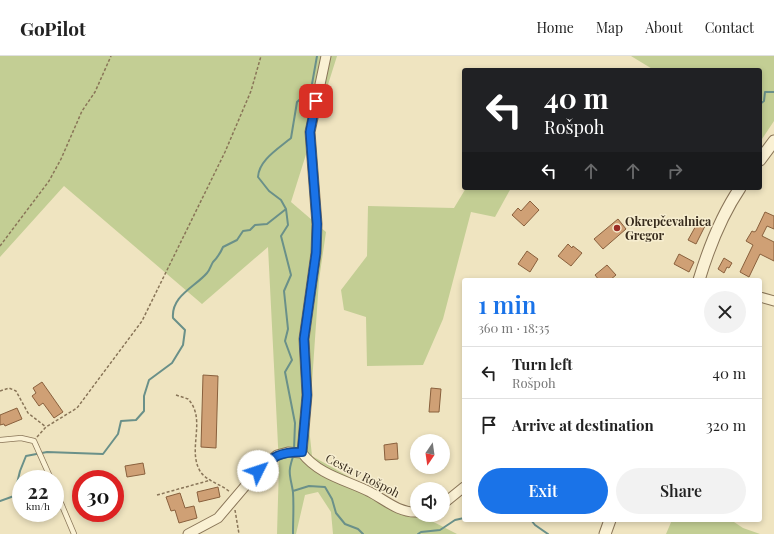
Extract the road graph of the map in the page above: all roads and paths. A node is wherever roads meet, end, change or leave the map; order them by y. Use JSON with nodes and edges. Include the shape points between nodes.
{"nodes":[{"id":1,"x":111,"y":56,"type":"edge"},
{"id":2,"x":261,"y":56,"type":"edge"},
{"id":3,"x":326,"y":56,"type":"edge"},
{"id":4,"x":774,"y":141,"type":"edge"},
{"id":5,"x":762,"y":157,"type":"edge"},
{"id":6,"x":739,"y":190,"type":"edge"},
{"id":7,"x":0,"y":246,"type":"edge"},
{"id":8,"x":700,"y":278,"type":"edge"},
{"id":9,"x":762,"y":298,"type":"edge"},
{"id":10,"x":774,"y":301,"type":"edge"},
{"id":11,"x":0,"y":390,"type":"edge"},
{"id":12,"x":176,"y":395,"type":"dead end"},
{"id":13,"x":46,"y":427,"type":"junction"},
{"id":14,"x":0,"y":440,"type":"edge"},
{"id":15,"x":35,"y":443,"type":"junction"},
{"id":16,"x":296,"y":452,"type":"junction"},
{"id":17,"x":47,"y":470,"type":"edge"},
{"id":18,"x":211,"y":480,"type":"junction"},
{"id":19,"x":462,"y":489,"type":"edge"},
{"id":20,"x":157,"y":495,"type":"dead end"},
{"id":21,"x":450,"y":498,"type":"edge"},
{"id":22,"x":234,"y":500,"type":"junction"},
{"id":23,"x":64,"y":510,"type":"edge"},
{"id":24,"x":410,"y":513,"type":"edge"},
{"id":25,"x":609,"y":522,"type":"edge"},
{"id":26,"x":74,"y":534,"type":"edge"},
{"id":27,"x":188,"y":534,"type":"edge"},
{"id":28,"x":239,"y":534,"type":"edge"},
{"id":29,"x":605,"y":534,"type":"edge"}],
"edges":[{"from":1,"to":7,"type":"path","via":[[55,170],[17,226]]},
{"from":2,"to":13,"type":"path","via":[[228,146],[137,329],[77,408]]},
{"from":3,"to":16,"type":"street","via":[[310,132],[317,224],[316,253],[304,339],[307,395]]},
{"from":4,"to":5,"type":"street"},
{"from":6,"to":8,"type":"street","via":[[719,225]]},
{"from":9,"to":10,"type":"street"},
{"from":11,"to":13,"type":"path","via":[[9,388],[16,391],[28,413]]},
{"from":12,"to":18,"type":"path","via":[[188,399],[196,410],[197,466],[202,474]]},
{"from":13,"to":15,"type":"path"},
{"from":14,"to":15,"type":"lane","via":[[21,438]]},
{"from":15,"to":17,"type":"lane"},
{"from":16,"to":22,"type":"street","via":[[277,455],[265,464]]},
{"from":16,"to":24,"type":"street","name":"Cesta v Rošpoh","via":[[325,472]]},
{"from":18,"to":20,"type":"path"},
{"from":18,"to":22,"type":"path","via":[[220,485]]},
{"from":19,"to":21,"type":"street"},
{"from":22,"to":27,"type":"street","via":[[218,518]]},
{"from":22,"to":28,"type":"path"},
{"from":23,"to":26,"type":"lane"},
{"from":25,"to":29,"type":"street"}]}
